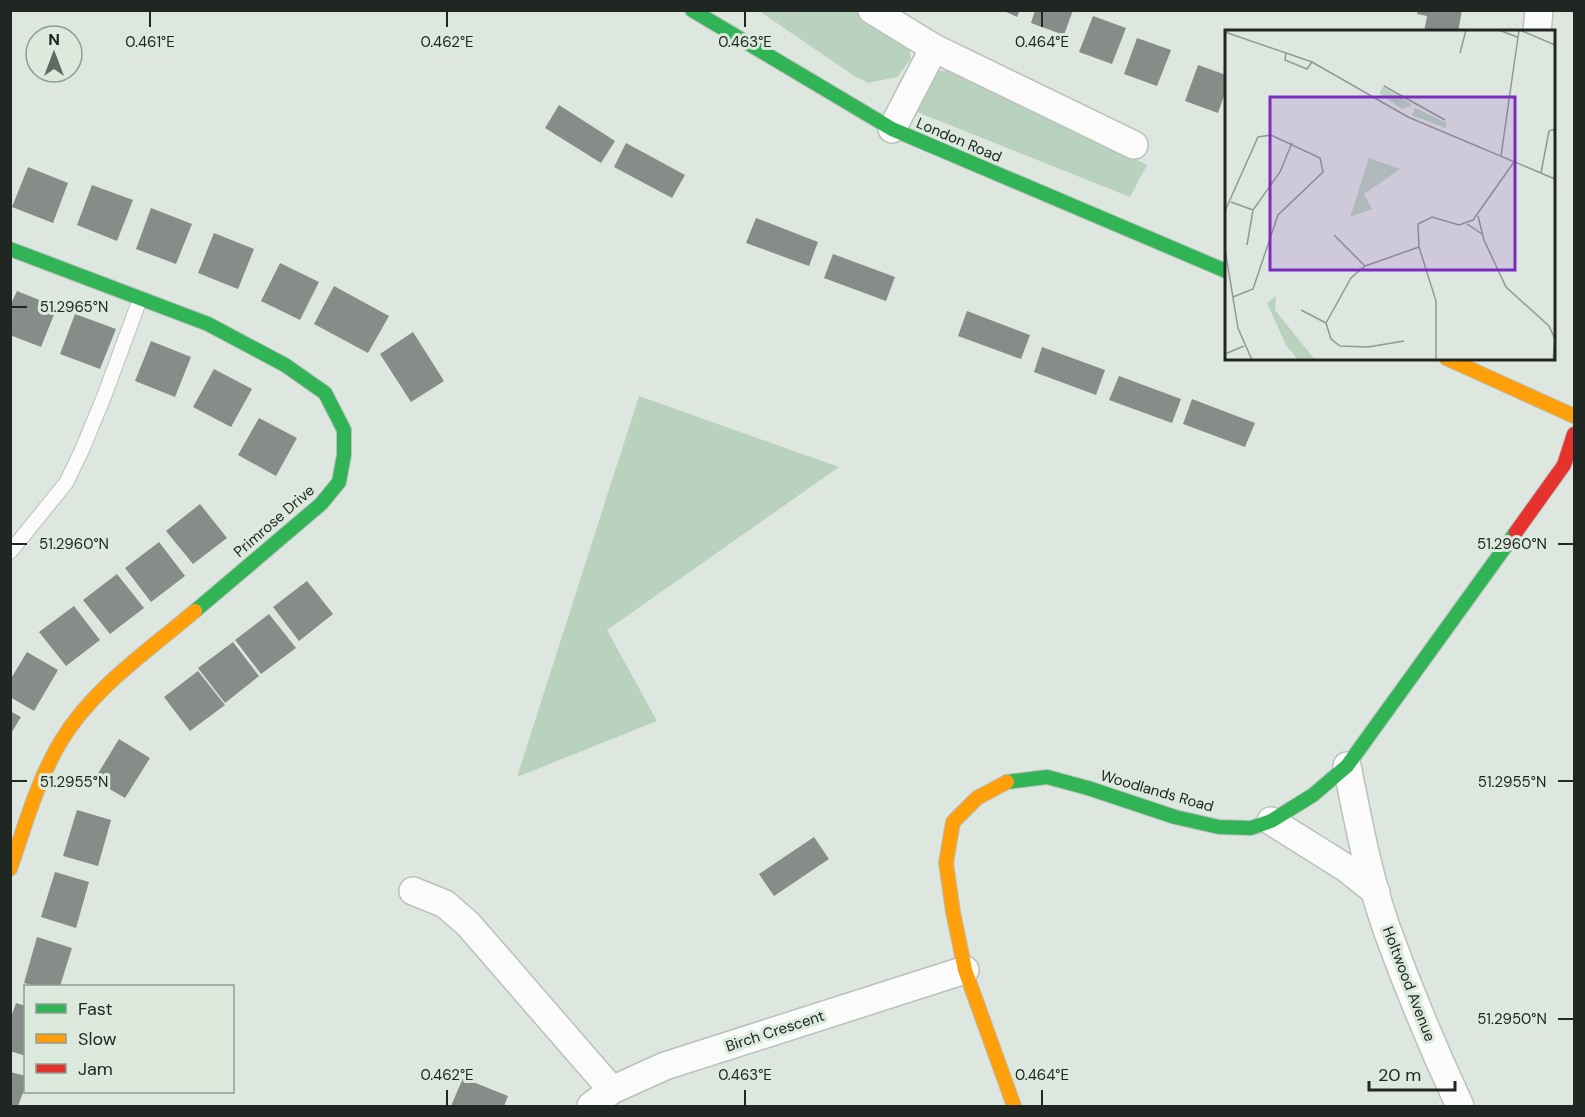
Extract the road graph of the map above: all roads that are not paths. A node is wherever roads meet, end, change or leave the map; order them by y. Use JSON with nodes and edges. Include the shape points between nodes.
{"nodes":[{"id":1,"x":692,"y":10,"type":"edge"},
{"id":2,"x":872,"y":10,"type":"edge"},
{"id":3,"x":1539,"y":10,"type":"edge"},
{"id":4,"x":1537,"y":30,"type":"edge"},
{"id":5,"x":934,"y":48,"type":"junction"},
{"id":6,"x":892,"y":129,"type":"junction"},
{"id":7,"x":1134,"y":145,"type":"dead end"},
{"id":8,"x":10,"y":249,"type":"edge"},
{"id":9,"x":1225,"y":270,"type":"edge"},
{"id":10,"x":140,"y":299,"type":"junction"},
{"id":11,"x":1455,"y":360,"type":"edge"},
{"id":12,"x":1493,"y":369,"type":"edge"},
{"id":13,"x":1575,"y":416,"type":"edge"},
{"id":14,"x":1575,"y":434,"type":"edge"},
{"id":15,"x":10,"y":552,"type":"edge"},
{"id":16,"x":1347,"y":766,"type":"junction"},
{"id":17,"x":1271,"y":821,"type":"junction"},
{"id":18,"x":10,"y":870,"type":"edge"},
{"id":19,"x":413,"y":891,"type":"dead end"},
{"id":20,"x":1376,"y":892,"type":"junction"},
{"id":21,"x":965,"y":970,"type":"junction"},
{"id":22,"x":612,"y":1089,"type":"junction"},
{"id":23,"x":591,"y":1107,"type":"edge"},
{"id":24,"x":1014,"y":1107,"type":"edge"},
{"id":25,"x":1460,"y":1107,"type":"edge"}],
"edges":[{"from":1,"to":6,"type":"street","name":"London Road"},
{"from":2,"to":5,"type":"street"},
{"from":3,"to":4,"type":"street"},
{"from":5,"to":6,"type":"street"},
{"from":5,"to":7,"type":"street"},
{"from":6,"to":9,"type":"street","name":"London Road"},
{"from":8,"to":10,"type":"street","name":"Primrose Drive"},
{"from":10,"to":15,"type":"lane","via":[[66,483]]},
{"from":10,"to":18,"type":"street","name":"Primrose Drive","via":[[208,324],[285,365],[325,393],[344,430],[345,455],[339,482],[321,504],[105,687],[50,760]]},
{"from":11,"to":12,"type":"street"},
{"from":12,"to":13,"type":"street"},
{"from":14,"to":16,"type":"street","name":"Woodlands Road","via":[[1564,465]]},
{"from":16,"to":17,"type":"street","name":"Woodlands Road","via":[[1313,795]]},
{"from":16,"to":20,"type":"street","name":"Holtwood Avenue"},
{"from":17,"to":20,"type":"street","via":[[1346,868]]},
{"from":17,"to":21,"type":"street","name":"Woodlands Road","via":[[1251,828],[1219,826],[1175,817],[1047,777],[1008,781],[977,798],[953,822],[946,863]]},
{"from":19,"to":22,"type":"street","via":[[445,904],[468,924]]},
{"from":20,"to":25,"type":"street","name":"Holtwood Avenue","via":[[1439,1062]]},
{"from":21,"to":22,"type":"street","name":"Birch Crescent","via":[[665,1066]]},
{"from":21,"to":24,"type":"street","name":"Woodlands Road"},
{"from":22,"to":23,"type":"street","name":"Birch Crescent"}]}
